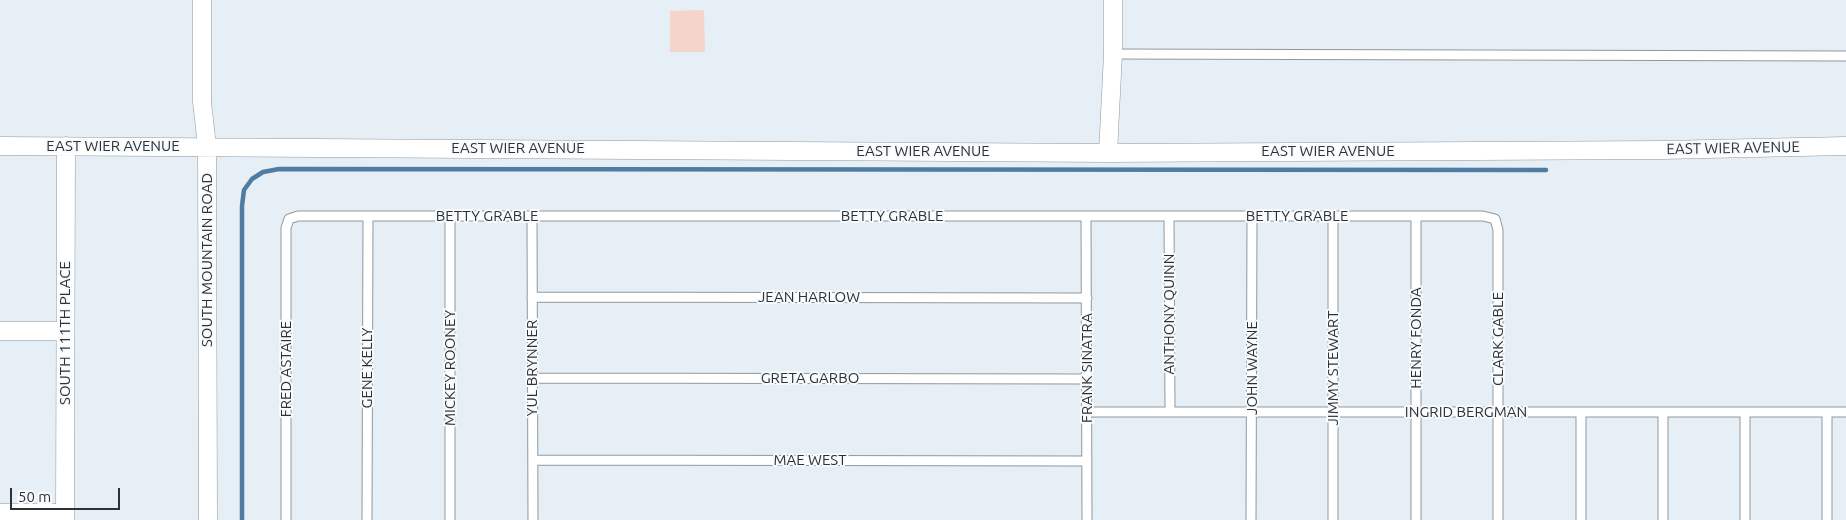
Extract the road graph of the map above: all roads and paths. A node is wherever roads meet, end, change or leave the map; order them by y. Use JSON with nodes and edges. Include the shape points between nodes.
{"nodes":[{"id":1,"x":202,"y":0,"type":"edge"},
{"id":2,"x":1113,"y":0,"type":"edge"},
{"id":3,"x":1113,"y":54,"type":"junction"},
{"id":4,"x":1846,"y":56,"type":"edge"},
{"id":5,"x":0,"y":146,"type":"edge"},
{"id":6,"x":66,"y":146,"type":"junction"},
{"id":7,"x":207,"y":146,"type":"junction"},
{"id":8,"x":1846,"y":146,"type":"edge"},
{"id":9,"x":1108,"y":153,"type":"junction"},
{"id":10,"x":368,"y":216,"type":"junction"},
{"id":11,"x":450,"y":216,"type":"junction"},
{"id":12,"x":532,"y":216,"type":"junction"},
{"id":13,"x":1086,"y":216,"type":"junction"},
{"id":14,"x":1169,"y":216,"type":"junction"},
{"id":15,"x":1252,"y":216,"type":"junction"},
{"id":16,"x":1333,"y":216,"type":"junction"},
{"id":17,"x":1416,"y":216,"type":"junction"},
{"id":18,"x":289,"y":219,"type":"joint"},
{"id":19,"x":1495,"y":219,"type":"joint"},
{"id":20,"x":532,"y":297,"type":"junction"},
{"id":21,"x":1087,"y":298,"type":"junction"},
{"id":22,"x":0,"y":330,"type":"edge"},
{"id":23,"x":65,"y":330,"type":"junction"},
{"id":24,"x":532,"y":378,"type":"junction"},
{"id":25,"x":1087,"y":379,"type":"junction"},
{"id":26,"x":1087,"y":412,"type":"junction"},
{"id":27,"x":1170,"y":412,"type":"junction"},
{"id":28,"x":1251,"y":412,"type":"junction"},
{"id":29,"x":1333,"y":412,"type":"junction"},
{"id":30,"x":1416,"y":412,"type":"junction"},
{"id":31,"x":1498,"y":412,"type":"junction"},
{"id":32,"x":1581,"y":412,"type":"junction"},
{"id":33,"x":1663,"y":412,"type":"junction"},
{"id":34,"x":1745,"y":412,"type":"junction"},
{"id":35,"x":1827,"y":412,"type":"junction"},
{"id":36,"x":1846,"y":412,"type":"edge"},
{"id":37,"x":532,"y":460,"type":"junction"},
{"id":38,"x":1087,"y":461,"type":"junction"},
{"id":39,"x":0,"y":513,"type":"edge"},
{"id":40,"x":65,"y":517,"type":"edge"},
{"id":41,"x":208,"y":520,"type":"edge"},
{"id":42,"x":286,"y":520,"type":"edge"},
{"id":43,"x":367,"y":520,"type":"edge"},
{"id":44,"x":450,"y":520,"type":"edge"},
{"id":45,"x":532,"y":520,"type":"edge"},
{"id":46,"x":1087,"y":520,"type":"edge"},
{"id":47,"x":1251,"y":520,"type":"edge"},
{"id":48,"x":1333,"y":520,"type":"edge"},
{"id":49,"x":1416,"y":520,"type":"edge"},
{"id":50,"x":1498,"y":520,"type":"edge"},
{"id":51,"x":1581,"y":520,"type":"edge"},
{"id":52,"x":1663,"y":520,"type":"edge"},
{"id":53,"x":1745,"y":520,"type":"edge"},
{"id":54,"x":1827,"y":520,"type":"edge"}],
"edges":[{"from":1,"to":7,"type":"street","name":"SOUTH MOUNTAIN ROAD","via":[[202,102]]},
{"from":2,"to":3,"type":"street"},
{"from":3,"to":4,"type":"lane"},
{"from":3,"to":9,"type":"street"},
{"from":5,"to":6,"type":"street","name":"EAST WIER AVENUE"},
{"from":6,"to":7,"type":"street","name":"EAST WIER AVENUE"},
{"from":6,"to":23,"type":"street","name":"SOUTH 111TH PLACE"},
{"from":7,"to":9,"type":"street","name":"EAST WIER AVENUE"},
{"from":7,"to":41,"type":"street","name":"SOUTH MOUNTAIN ROAD"},
{"from":8,"to":9,"type":"street","name":"EAST WIER AVENUE"},
{"from":10,"to":11,"type":"lane","name":"BETTY GRABLE"},
{"from":10,"to":18,"type":"lane","name":"BETTY GRABLE","via":[[298,216]]},
{"from":10,"to":43,"type":"lane","name":"GENE KELLY"},
{"from":11,"to":12,"type":"lane","name":"BETTY GRABLE"},
{"from":11,"to":44,"type":"lane","name":"MICKEY ROONEY"},
{"from":12,"to":13,"type":"lane","name":"BETTY GRABLE"},
{"from":12,"to":20,"type":"lane","name":"YUL BRYNNER"},
{"from":13,"to":14,"type":"lane","name":"BETTY GRABLE"},
{"from":13,"to":21,"type":"lane","name":"FRANK SINATRA"},
{"from":14,"to":15,"type":"lane","name":"BETTY GRABLE"},
{"from":14,"to":27,"type":"lane","name":"ANTHONY QUINN"},
{"from":15,"to":16,"type":"lane","name":"BETTY GRABLE"},
{"from":15,"to":28,"type":"lane","name":"JOHN WAYNE"},
{"from":16,"to":17,"type":"lane","name":"BETTY GRABLE"},
{"from":16,"to":29,"type":"lane","name":"JIMMY STEWART"},
{"from":17,"to":19,"type":"lane","name":"BETTY GRABLE","via":[[1483,216]]},
{"from":17,"to":30,"type":"lane","name":"HENRY FONDA"},
{"from":18,"to":42,"type":"lane","name":"FRED ASTAIRE","via":[[286,228]]},
{"from":19,"to":31,"type":"lane","name":"CLARK GABLE","via":[[1498,230]]},
{"from":20,"to":21,"type":"lane","name":"JEAN HARLOW"},
{"from":20,"to":24,"type":"lane","name":"YUL BRYNNER"},
{"from":21,"to":25,"type":"lane","name":"FRANK SINATRA"},
{"from":22,"to":23,"type":"street"},
{"from":23,"to":40,"type":"street","name":"SOUTH 111TH PLACE"},
{"from":24,"to":25,"type":"lane","name":"GRETA GARBO"},
{"from":24,"to":37,"type":"lane","name":"YUL BRYNNER"},
{"from":25,"to":26,"type":"lane","name":"FRANK SINATRA"},
{"from":26,"to":27,"type":"lane","name":"INGRID BERGMAN"},
{"from":26,"to":38,"type":"lane","name":"FRANK SINATRA"},
{"from":27,"to":28,"type":"lane","name":"INGRID BERGMAN"},
{"from":28,"to":29,"type":"lane","name":"INGRID BERGMAN"},
{"from":28,"to":47,"type":"lane","name":"JOHN WAYNE"},
{"from":29,"to":30,"type":"lane","name":"INGRID BERGMAN"},
{"from":29,"to":48,"type":"lane","name":"JIMMY STEWART"},
{"from":30,"to":31,"type":"lane","name":"INGRID BERGMAN"},
{"from":30,"to":49,"type":"lane","name":"HENRY FONDA"},
{"from":31,"to":32,"type":"lane","name":"INGRID BERGMAN"},
{"from":31,"to":50,"type":"lane","name":"CLARK GABLE"},
{"from":32,"to":33,"type":"lane","name":"INGRID BERGMAN"},
{"from":32,"to":51,"type":"lane"},
{"from":33,"to":34,"type":"lane","name":"INGRID BERGMAN"},
{"from":33,"to":52,"type":"lane"},
{"from":34,"to":35,"type":"lane","name":"INGRID BERGMAN"},
{"from":34,"to":53,"type":"lane"},
{"from":35,"to":36,"type":"lane","name":"INGRID BERGMAN"},
{"from":35,"to":54,"type":"lane"},
{"from":37,"to":38,"type":"lane","name":"MAE WEST"},
{"from":37,"to":45,"type":"lane","name":"YUL BRYNNER"},
{"from":38,"to":46,"type":"lane","name":"FRANK SINATRA"},
{"from":39,"to":40,"type":"street"}]}
